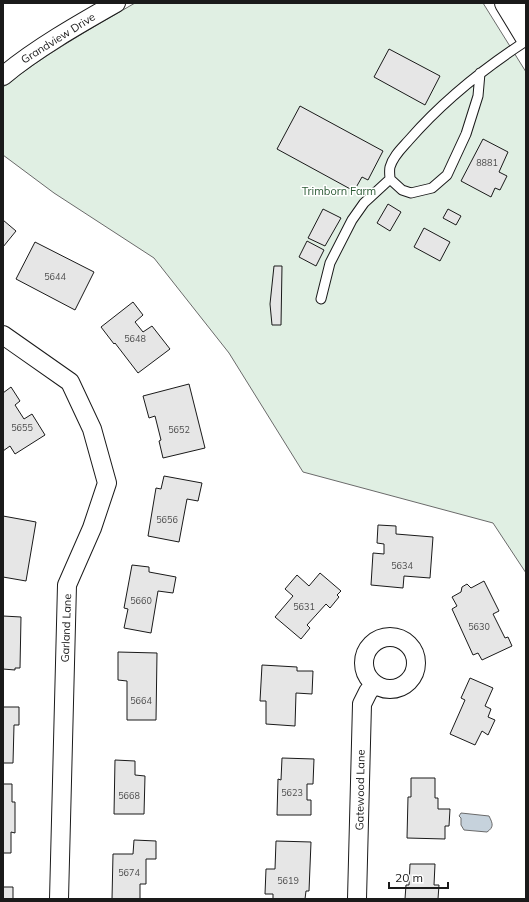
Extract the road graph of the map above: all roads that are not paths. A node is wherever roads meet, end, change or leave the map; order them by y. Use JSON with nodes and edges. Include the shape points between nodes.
{"nodes":[{"id":1,"x":116,"y":3,"type":"edge"},
{"id":2,"x":506,"y":3,"type":"edge"},
{"id":3,"x":525,"y":27,"type":"edge"},
{"id":4,"x":480,"y":73,"type":"junction"},
{"id":5,"x":3,"y":76,"type":"edge"},
{"id":6,"x":390,"y":179,"type":"junction"},
{"id":7,"x":321,"y":298,"type":"dead end"},
{"id":8,"x":3,"y":336,"type":"edge"},
{"id":9,"x":374,"y":684,"type":"dead end"},
{"id":10,"x":59,"y":899,"type":"edge"},
{"id":11,"x":357,"y":899,"type":"edge"}],
"edges":[{"from":1,"to":5,"type":"street","name":"Grandview Drive","via":[[73,28]]},
{"from":2,"to":3,"type":"street"},
{"from":3,"to":4,"type":"lane","via":[[501,57]]},
{"from":4,"to":6,"type":"lane","via":[[425,121],[396,154],[390,167]]},
{"from":4,"to":6,"type":"lane","via":[[478,96],[466,134],[447,175],[432,188],[411,193],[402,190]]},
{"from":6,"to":7,"type":"lane","via":[[364,203],[352,220],[330,263]]},
{"from":8,"to":10,"type":"street","name":"Garland Lane","via":[[70,382],[92,429],[107,483],[92,528],[67,585]]},
{"from":9,"to":11,"type":"street","name":"Gatewood Lane","via":[[362,704]]}]}
